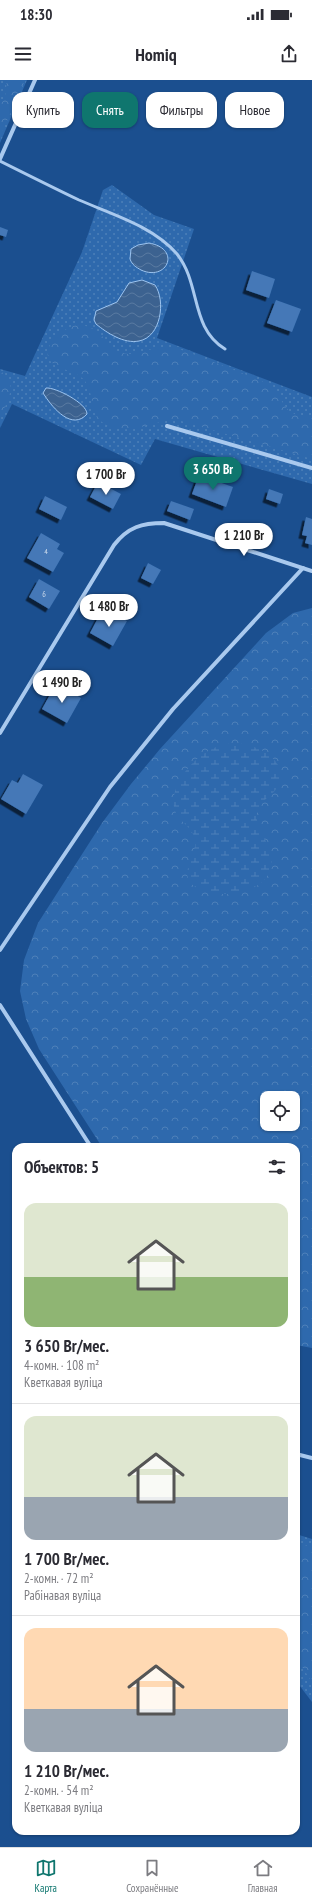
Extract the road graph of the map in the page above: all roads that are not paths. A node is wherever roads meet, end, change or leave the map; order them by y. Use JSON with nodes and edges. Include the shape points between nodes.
{"nodes":[{"id":1,"x":35,"y":80,"type":"edge"},
{"id":2,"x":0,"y":160,"type":"edge"},
{"id":3,"x":224,"y":349,"type":"dead end"},
{"id":4,"x":167,"y":426,"type":"dead end"},
{"id":5,"x":312,"y":468,"type":"edge"},
{"id":6,"x":303,"y":568,"type":"junction"},
{"id":7,"x":312,"y":570,"type":"edge"},
{"id":8,"x":0,"y":733,"type":"edge"},
{"id":9,"x":0,"y":950,"type":"edge"},
{"id":10,"x":0,"y":1005,"type":"edge"},
{"id":11,"x":88,"y":1143,"type":"edge"},
{"id":12,"x":300,"y":1455,"type":"edge"},
{"id":13,"x":312,"y":1458,"type":"edge"}],
"edges":[{"from":1,"to":2,"type":"street"},
{"from":2,"to":3,"type":"lane","via":[[133,223],[164,242],[177,254],[185,268],[204,328],[213,341]]},
{"from":4,"to":5,"type":"street"},
{"from":6,"to":7,"type":"street"},
{"from":6,"to":8,"type":"street","via":[[164,523],[148,523],[134,527],[122,534],[114,545]]},
{"from":6,"to":9,"type":"street","via":[[173,709],[110,786]]},
{"from":10,"to":11,"type":"street"},
{"from":12,"to":13,"type":"street"}]}
